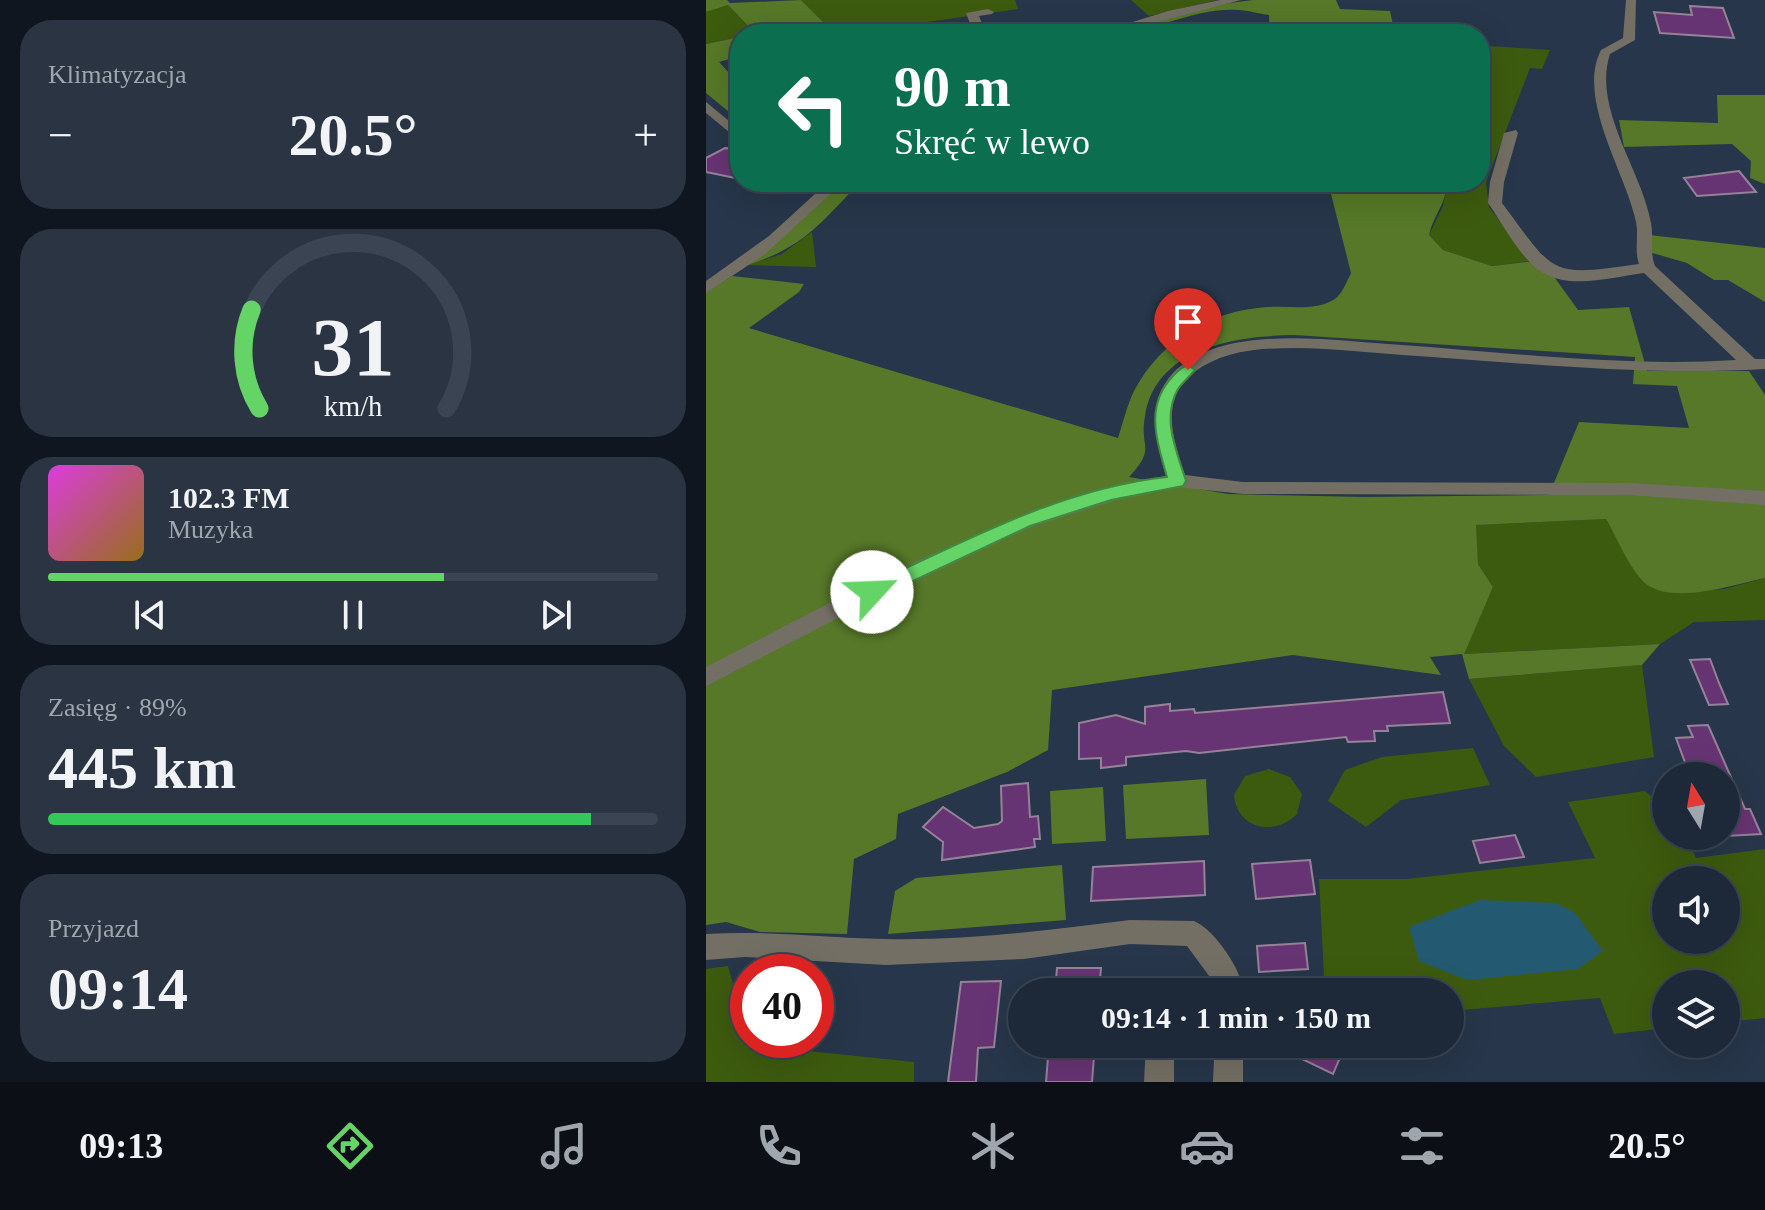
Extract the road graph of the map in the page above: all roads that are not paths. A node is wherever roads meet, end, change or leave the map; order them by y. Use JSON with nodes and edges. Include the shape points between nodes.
{"nodes":[{"id":1,"x":1236,"y":0,"type":"edge"},
{"id":2,"x":1631,"y":0,"type":"edge"},
{"id":3,"x":988,"y":12,"type":"dead end"},
{"id":4,"x":976,"y":24,"type":"edge"},
{"id":5,"x":1134,"y":24,"type":"edge"},
{"id":6,"x":706,"y":106,"type":"edge"},
{"id":7,"x":730,"y":128,"type":"edge"},
{"id":8,"x":1511,"y":133,"type":"dead end"},
{"id":9,"x":826,"y":192,"type":"edge"},
{"id":10,"x":1648,"y":268,"type":"junction"},
{"id":11,"x":706,"y":288,"type":"edge"},
{"id":12,"x":1758,"y":365,"type":"edge"},
{"id":13,"x":1177,"y":481,"type":"junction"},
{"id":14,"x":1765,"y":498,"type":"edge"},
{"id":15,"x":706,"y":677,"type":"edge"},
{"id":16,"x":706,"y":947,"type":"edge"},
{"id":17,"x":1227,"y":978,"type":"edge"},
{"id":18,"x":1160,"y":1058,"type":"edge"},
{"id":19,"x":1229,"y":1058,"type":"edge"},
{"id":20,"x":1159,"y":1082,"type":"edge"},
{"id":21,"x":1228,"y":1082,"type":"edge"}],
"edges":[{"from":1,"to":5,"type":"street"},
{"from":2,"to":10,"type":"street","via":[[1629,40],[1605,52],[1601,64],[1604,109],[1644,224],[1642,250]]},
{"from":3,"to":4,"type":"street","via":[[972,13]]},
{"from":6,"to":7,"type":"street"},
{"from":8,"to":10,"type":"street","via":[[1495,203],[1546,270],[1566,276]]},
{"from":9,"to":11,"type":"street","via":[[740,267]]},
{"from":10,"to":12,"type":"street"},
{"from":12,"to":13,"type":"street","via":[[1617,364],[1324,345],[1240,347],[1197,363],[1171,387],[1163,430]]},
{"from":13,"to":14,"type":"street","via":[[1299,489],[1630,489]]},
{"from":13,"to":15,"type":"street","via":[[1132,488],[1024,522]]},
{"from":16,"to":17,"type":"street","via":[[745,944],[886,952],[1024,946],[1130,932],[1194,934]]},
{"from":18,"to":20,"type":"street"},
{"from":19,"to":21,"type":"street"}]}
